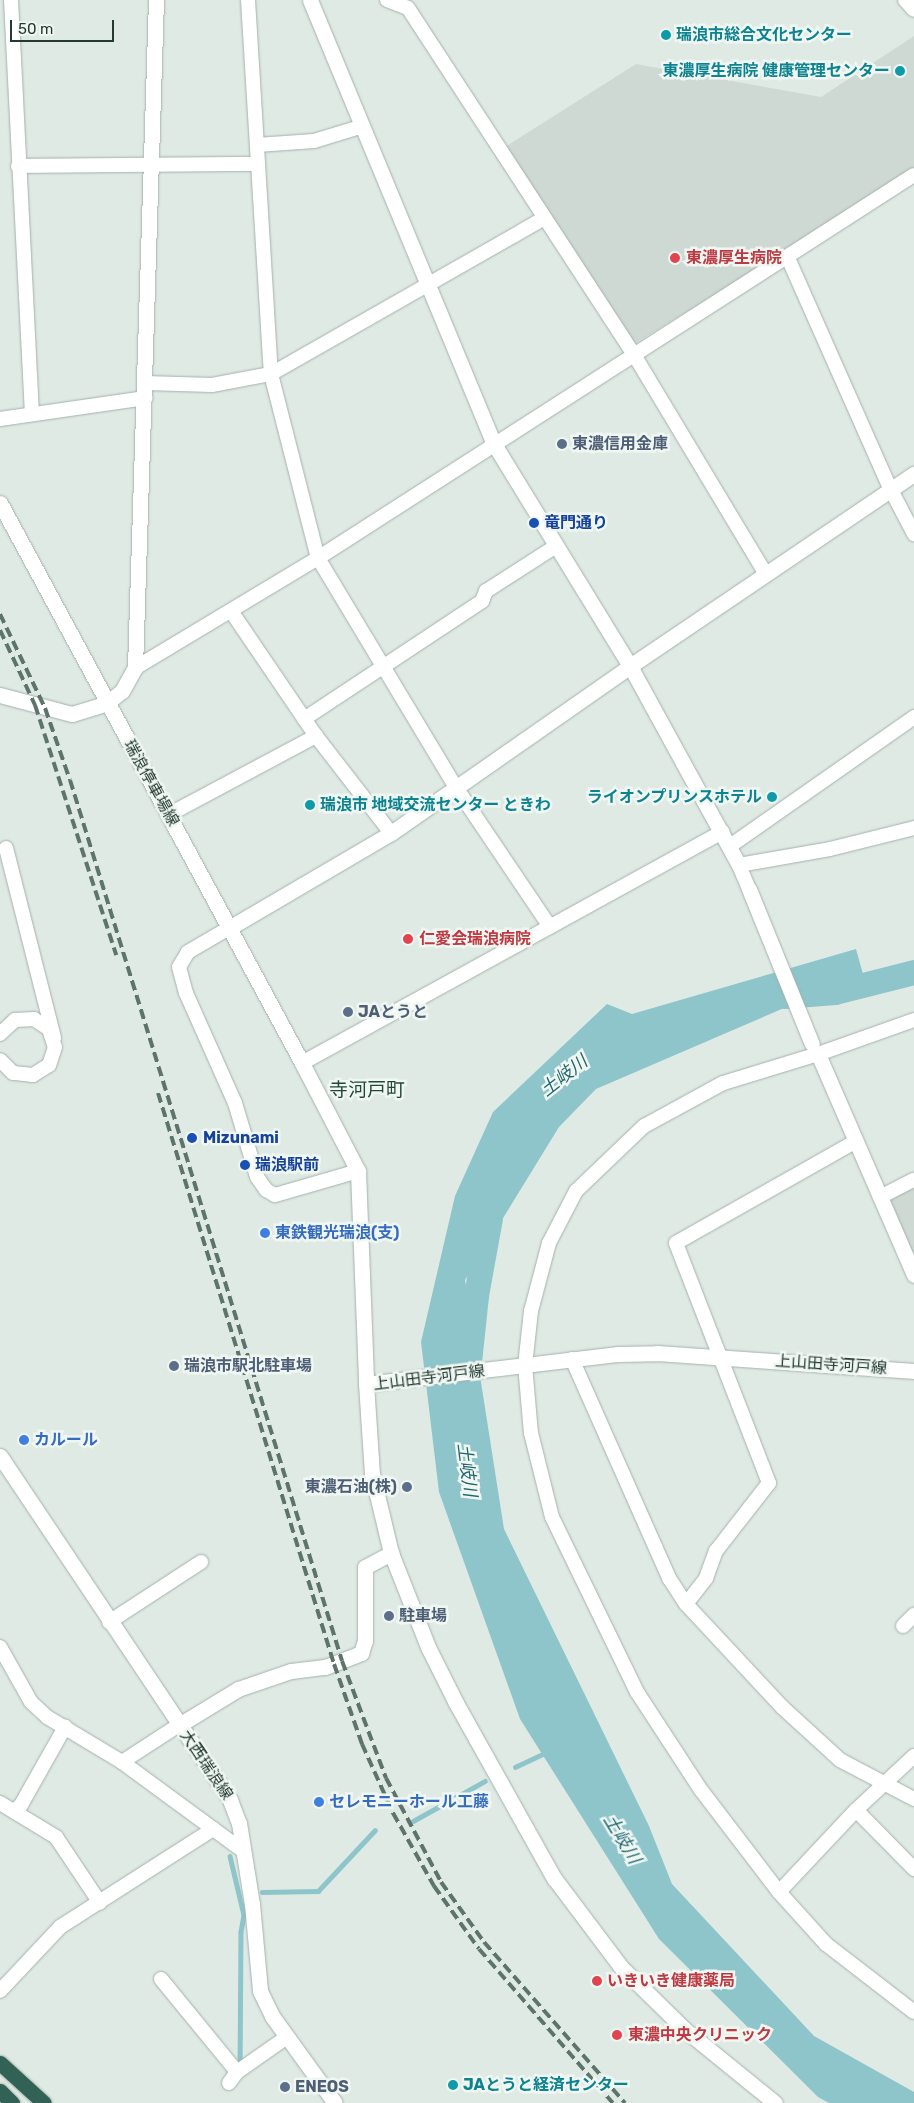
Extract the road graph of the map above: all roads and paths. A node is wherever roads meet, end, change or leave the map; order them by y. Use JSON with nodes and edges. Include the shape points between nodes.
{"nodes":[{"id":1,"x":11,"y":0,"type":"edge"},
{"id":2,"x":156,"y":0,"type":"edge"},
{"id":3,"x":248,"y":0,"type":"edge"},
{"id":4,"x":310,"y":0,"type":"edge"},
{"id":5,"x":388,"y":0,"type":"edge"},
{"id":6,"x":905,"y":0,"type":"edge"},
{"id":7,"x":914,"y":10,"type":"edge"},
{"id":8,"x":363,"y":126,"type":"junction"},
{"id":9,"x":257,"y":144,"type":"junction"},
{"id":10,"x":258,"y":164,"type":"junction"},
{"id":11,"x":151,"y":165,"type":"junction"},
{"id":12,"x":18,"y":166,"type":"junction"},
{"id":13,"x":914,"y":175,"type":"edge"},
{"id":14,"x":545,"y":218,"type":"junction"},
{"id":15,"x":788,"y":258,"type":"junction"},
{"id":16,"x":430,"y":285,"type":"junction"},
{"id":17,"x":633,"y":353,"type":"junction"},
{"id":18,"x":271,"y":374,"type":"junction"},
{"id":19,"x":145,"y":390,"type":"junction"},
{"id":20,"x":32,"y":413,"type":"junction"},
{"id":21,"x":0,"y":419,"type":"edge"},
{"id":22,"x":494,"y":444,"type":"junction"},
{"id":23,"x":914,"y":474,"type":"edge"},
{"id":24,"x":890,"y":490,"type":"junction"},
{"id":25,"x":0,"y":503,"type":"edge"},
{"id":26,"x":914,"y":534,"type":"edge"},
{"id":27,"x":556,"y":546,"type":"junction"},
{"id":28,"x":318,"y":558,"type":"junction"},
{"id":29,"x":766,"y":574,"type":"junction"},
{"id":30,"x":231,"y":611,"type":"junction"},
{"id":31,"x":630,"y":666,"type":"junction"},
{"id":32,"x":135,"y":668,"type":"junction"},
{"id":33,"x":384,"y":668,"type":"junction"},
{"id":34,"x":0,"y":696,"type":"edge"},
{"id":35,"x":107,"y":703,"type":"junction"},
{"id":36,"x":304,"y":719,"type":"junction"},
{"id":37,"x":912,"y":722,"type":"edge"},
{"id":38,"x":316,"y":736,"type":"junction"},
{"id":39,"x":456,"y":789,"type":"junction"},
{"id":40,"x":168,"y":815,"type":"junction"},
{"id":41,"x":914,"y":828,"type":"edge"},
{"id":42,"x":391,"y":833,"type":"junction"},
{"id":43,"x":726,"y":839,"type":"junction"},
{"id":44,"x":6,"y":848,"type":"dead end"},
{"id":45,"x":739,"y":865,"type":"junction"},
{"id":46,"x":749,"y":890,"type":"joint"},
{"id":47,"x":550,"y":927,"type":"junction"},
{"id":48,"x":229,"y":928,"type":"junction"},
{"id":49,"x":914,"y":1020,"type":"edge"},
{"id":50,"x":0,"y":1032,"type":"edge"},
{"id":51,"x":54,"y":1038,"type":"junction"},
{"id":52,"x":815,"y":1049,"type":"junction"},
{"id":53,"x":0,"y":1060,"type":"edge"},
{"id":54,"x":302,"y":1063,"type":"junction"},
{"id":55,"x":856,"y":1141,"type":"junction"},
{"id":56,"x":358,"y":1171,"type":"junction"},
{"id":57,"x":914,"y":1180,"type":"edge"},
{"id":58,"x":880,"y":1197,"type":"junction"},
{"id":59,"x":914,"y":1275,"type":"edge"},
{"id":60,"x":722,"y":1357,"type":"junction"},
{"id":61,"x":572,"y":1359,"type":"junction"},
{"id":62,"x":522,"y":1367,"type":"junction"},
{"id":63,"x":914,"y":1371,"type":"edge"},
{"id":64,"x":366,"y":1384,"type":"junction"},
{"id":65,"x":0,"y":1456,"type":"edge"},
{"id":66,"x":391,"y":1553,"type":"junction"},
{"id":67,"x":201,"y":1562,"type":"dead end"},
{"id":68,"x":686,"y":1604,"type":"junction"},
{"id":69,"x":914,"y":1615,"type":"edge"},
{"id":70,"x":109,"y":1622,"type":"junction"},
{"id":71,"x":903,"y":1626,"type":"dead end"},
{"id":72,"x":0,"y":1647,"type":"edge"},
{"id":73,"x":178,"y":1725,"type":"junction"},
{"id":74,"x":64,"y":1728,"type":"junction"},
{"id":75,"x":914,"y":1756,"type":"edge"},
{"id":76,"x":122,"y":1762,"type":"junction"},
{"id":77,"x":884,"y":1785,"type":"junction"},
{"id":78,"x":914,"y":1799,"type":"edge"},
{"id":79,"x":0,"y":1803,"type":"edge"},
{"id":80,"x":15,"y":1810,"type":"junction"},
{"id":81,"x":856,"y":1810,"type":"junction"},
{"id":82,"x":214,"y":1829,"type":"junction"},
{"id":83,"x":242,"y":1850,"type":"junction"},
{"id":84,"x":914,"y":1869,"type":"edge"},
{"id":85,"x":779,"y":1892,"type":"junction"},
{"id":86,"x":100,"y":1903,"type":"junction"},
{"id":87,"x":160,"y":1979,"type":"dead end"},
{"id":88,"x":0,"y":1991,"type":"edge"},
{"id":89,"x":914,"y":2012,"type":"edge"},
{"id":90,"x":287,"y":2037,"type":"junction"},
{"id":91,"x":0,"y":2063,"type":"edge"},
{"id":92,"x":0,"y":2091,"type":"edge"},
{"id":93,"x":12,"y":2103,"type":"edge"},
{"id":94,"x":44,"y":2103,"type":"edge"},
{"id":95,"x":335,"y":2103,"type":"edge"},
{"id":96,"x":775,"y":2103,"type":"edge"}],
"edges":[{"from":1,"to":12,"type":"street"},
{"from":2,"to":11,"type":"street"},
{"from":3,"to":9,"type":"street"},
{"from":4,"to":8,"type":"street"},
{"from":5,"to":14,"type":"street","via":[[408,8]]},
{"from":6,"to":7,"type":"street"},
{"from":8,"to":9,"type":"street","via":[[314,141]]},
{"from":8,"to":16,"type":"street"},
{"from":9,"to":10,"type":"street"},
{"from":10,"to":11,"type":"street"},
{"from":10,"to":18,"type":"street"},
{"from":11,"to":12,"type":"street"},
{"from":11,"to":19,"type":"street"},
{"from":12,"to":20,"type":"street"},
{"from":13,"to":15,"type":"street"},
{"from":14,"to":16,"type":"street"},
{"from":14,"to":17,"type":"street"},
{"from":15,"to":17,"type":"street"},
{"from":15,"to":24,"type":"street"},
{"from":16,"to":18,"type":"street"},
{"from":16,"to":22,"type":"street"},
{"from":17,"to":22,"type":"street"},
{"from":17,"to":29,"type":"street"},
{"from":18,"to":19,"type":"street","via":[[212,385]]},
{"from":18,"to":28,"type":"street"},
{"from":19,"to":20,"type":"street"},
{"from":19,"to":32,"type":"street"},
{"from":20,"to":21,"type":"street"},
{"from":22,"to":27,"type":"street"},
{"from":22,"to":28,"type":"street"},
{"from":23,"to":24,"type":"street"},
{"from":24,"to":26,"type":"street"},
{"from":24,"to":29,"type":"street"},
{"from":25,"to":35,"type":"street","name":"瑞浪停車場線"},
{"from":27,"to":31,"type":"street"},
{"from":27,"to":33,"type":"street","via":[[486,591],[482,601]]},
{"from":28,"to":30,"type":"street"},
{"from":28,"to":33,"type":"street"},
{"from":29,"to":31,"type":"street"},
{"from":30,"to":32,"type":"street"},
{"from":30,"to":36,"type":"street"},
{"from":31,"to":39,"type":"street"},
{"from":31,"to":43,"type":"street"},
{"from":32,"to":35,"type":"street","via":[[122,691]]},
{"from":33,"to":36,"type":"street"},
{"from":33,"to":39,"type":"street"},
{"from":34,"to":35,"type":"street","via":[[72,714]]},
{"from":35,"to":40,"type":"street","name":"瑞浪停車場線"},
{"from":36,"to":38,"type":"street"},
{"from":37,"to":43,"type":"street"},
{"from":38,"to":40,"type":"street"},
{"from":38,"to":42,"type":"street"},
{"from":39,"to":42,"type":"street"},
{"from":39,"to":47,"type":"street"},
{"from":40,"to":48,"type":"street","name":"瑞浪停車場線"},
{"from":41,"to":45,"type":"street"},
{"from":42,"to":48,"type":"street"},
{"from":43,"to":45,"type":"street"},
{"from":43,"to":47,"type":"street"},
{"from":44,"to":51,"type":"street"},
{"from":45,"to":46,"type":"street"},
{"from":46,"to":52,"type":"street"},
{"from":47,"to":54,"type":"street"},
{"from":48,"to":54,"type":"street","name":"瑞浪停車場線"},
{"from":48,"to":56,"type":"street","via":[[188,952],[179,967],[186,994],[235,1103],[257,1177],[266,1190],[275,1195]]},
{"from":49,"to":52,"type":"street"},
{"from":50,"to":51,"type":"street","via":[[15,1020],[25,1018],[42,1023]]},
{"from":51,"to":53,"type":"street","via":[[53,1056],[42,1072],[23,1076],[14,1073]]},
{"from":52,"to":55,"type":"street"},
{"from":52,"to":62,"type":"street","via":[[723,1082],[675,1106],[644,1126],[576,1191],[550,1243],[531,1311]]},
{"from":54,"to":56,"type":"street","name":"瑞浪停車場線"},
{"from":55,"to":58,"type":"street"},
{"from":55,"to":60,"type":"street","via":[[676,1243]]},
{"from":56,"to":64,"type":"street"},
{"from":57,"to":58,"type":"street"},
{"from":58,"to":59,"type":"street"},
{"from":60,"to":61,"type":"street","name":"上山田寺河戸線","via":[[657,1353]]},
{"from":60,"to":63,"type":"street","name":"上山田寺河戸線"},
{"from":60,"to":68,"type":"street","via":[[769,1483],[716,1551],[706,1578]]},
{"from":61,"to":62,"type":"street","name":"上山田寺河戸線"},
{"from":61,"to":68,"type":"street","via":[[669,1578]]},
{"from":62,"to":64,"type":"street","name":"上山田寺河戸線"},
{"from":62,"to":85,"type":"street","via":[[531,1433],[552,1517],[637,1692],[700,1790]]},
{"from":64,"to":66,"type":"street","name":"上山田寺河戸線","via":[[372,1474]]},
{"from":65,"to":70,"type":"street","name":"大西瑞浪線"},
{"from":66,"to":73,"type":"street","via":[[365,1567],[365,1641],[361,1653],[325,1667],[291,1671],[238,1689]]},
{"from":66,"to":96,"type":"street","name":"上山田寺河戸線","via":[[428,1647],[456,1704],[559,1885],[621,1967],[684,2029]]},
{"from":67,"to":70,"type":"street"},
{"from":68,"to":77,"type":"street","via":[[782,1707],[840,1760]]},
{"from":69,"to":71,"type":"street"},
{"from":70,"to":73,"type":"street","name":"大西瑞浪線"},
{"from":72,"to":74,"type":"street","via":[[31,1702]]},
{"from":73,"to":76,"type":"street"},
{"from":73,"to":83,"type":"street","name":"大西瑞浪線","via":[[230,1800],[239,1823]]},
{"from":74,"to":76,"type":"street"},
{"from":74,"to":80,"type":"street","via":[[21,1805]]},
{"from":75,"to":77,"type":"street"},
{"from":76,"to":82,"type":"street"},
{"from":77,"to":78,"type":"street"},
{"from":77,"to":81,"type":"street"},
{"from":79,"to":80,"type":"street"},
{"from":80,"to":86,"type":"street","via":[[56,1838]]},
{"from":81,"to":84,"type":"street"},
{"from":81,"to":85,"type":"street"},
{"from":82,"to":83,"type":"street"},
{"from":82,"to":86,"type":"street"},
{"from":83,"to":90,"type":"street","name":"大西瑞浪線","via":[[252,1904],[260,1992]]},
{"from":85,"to":89,"type":"street","via":[[826,1944]]},
{"from":86,"to":88,"type":"street","via":[[50,1935]]},
{"from":87,"to":90,"type":"street","via":[[233,2077]]},
{"from":90,"to":95,"type":"street","name":"大西瑞浪線"},
{"from":91,"to":94,"type":"highway"},
{"from":92,"to":93,"type":"highway"}]}
